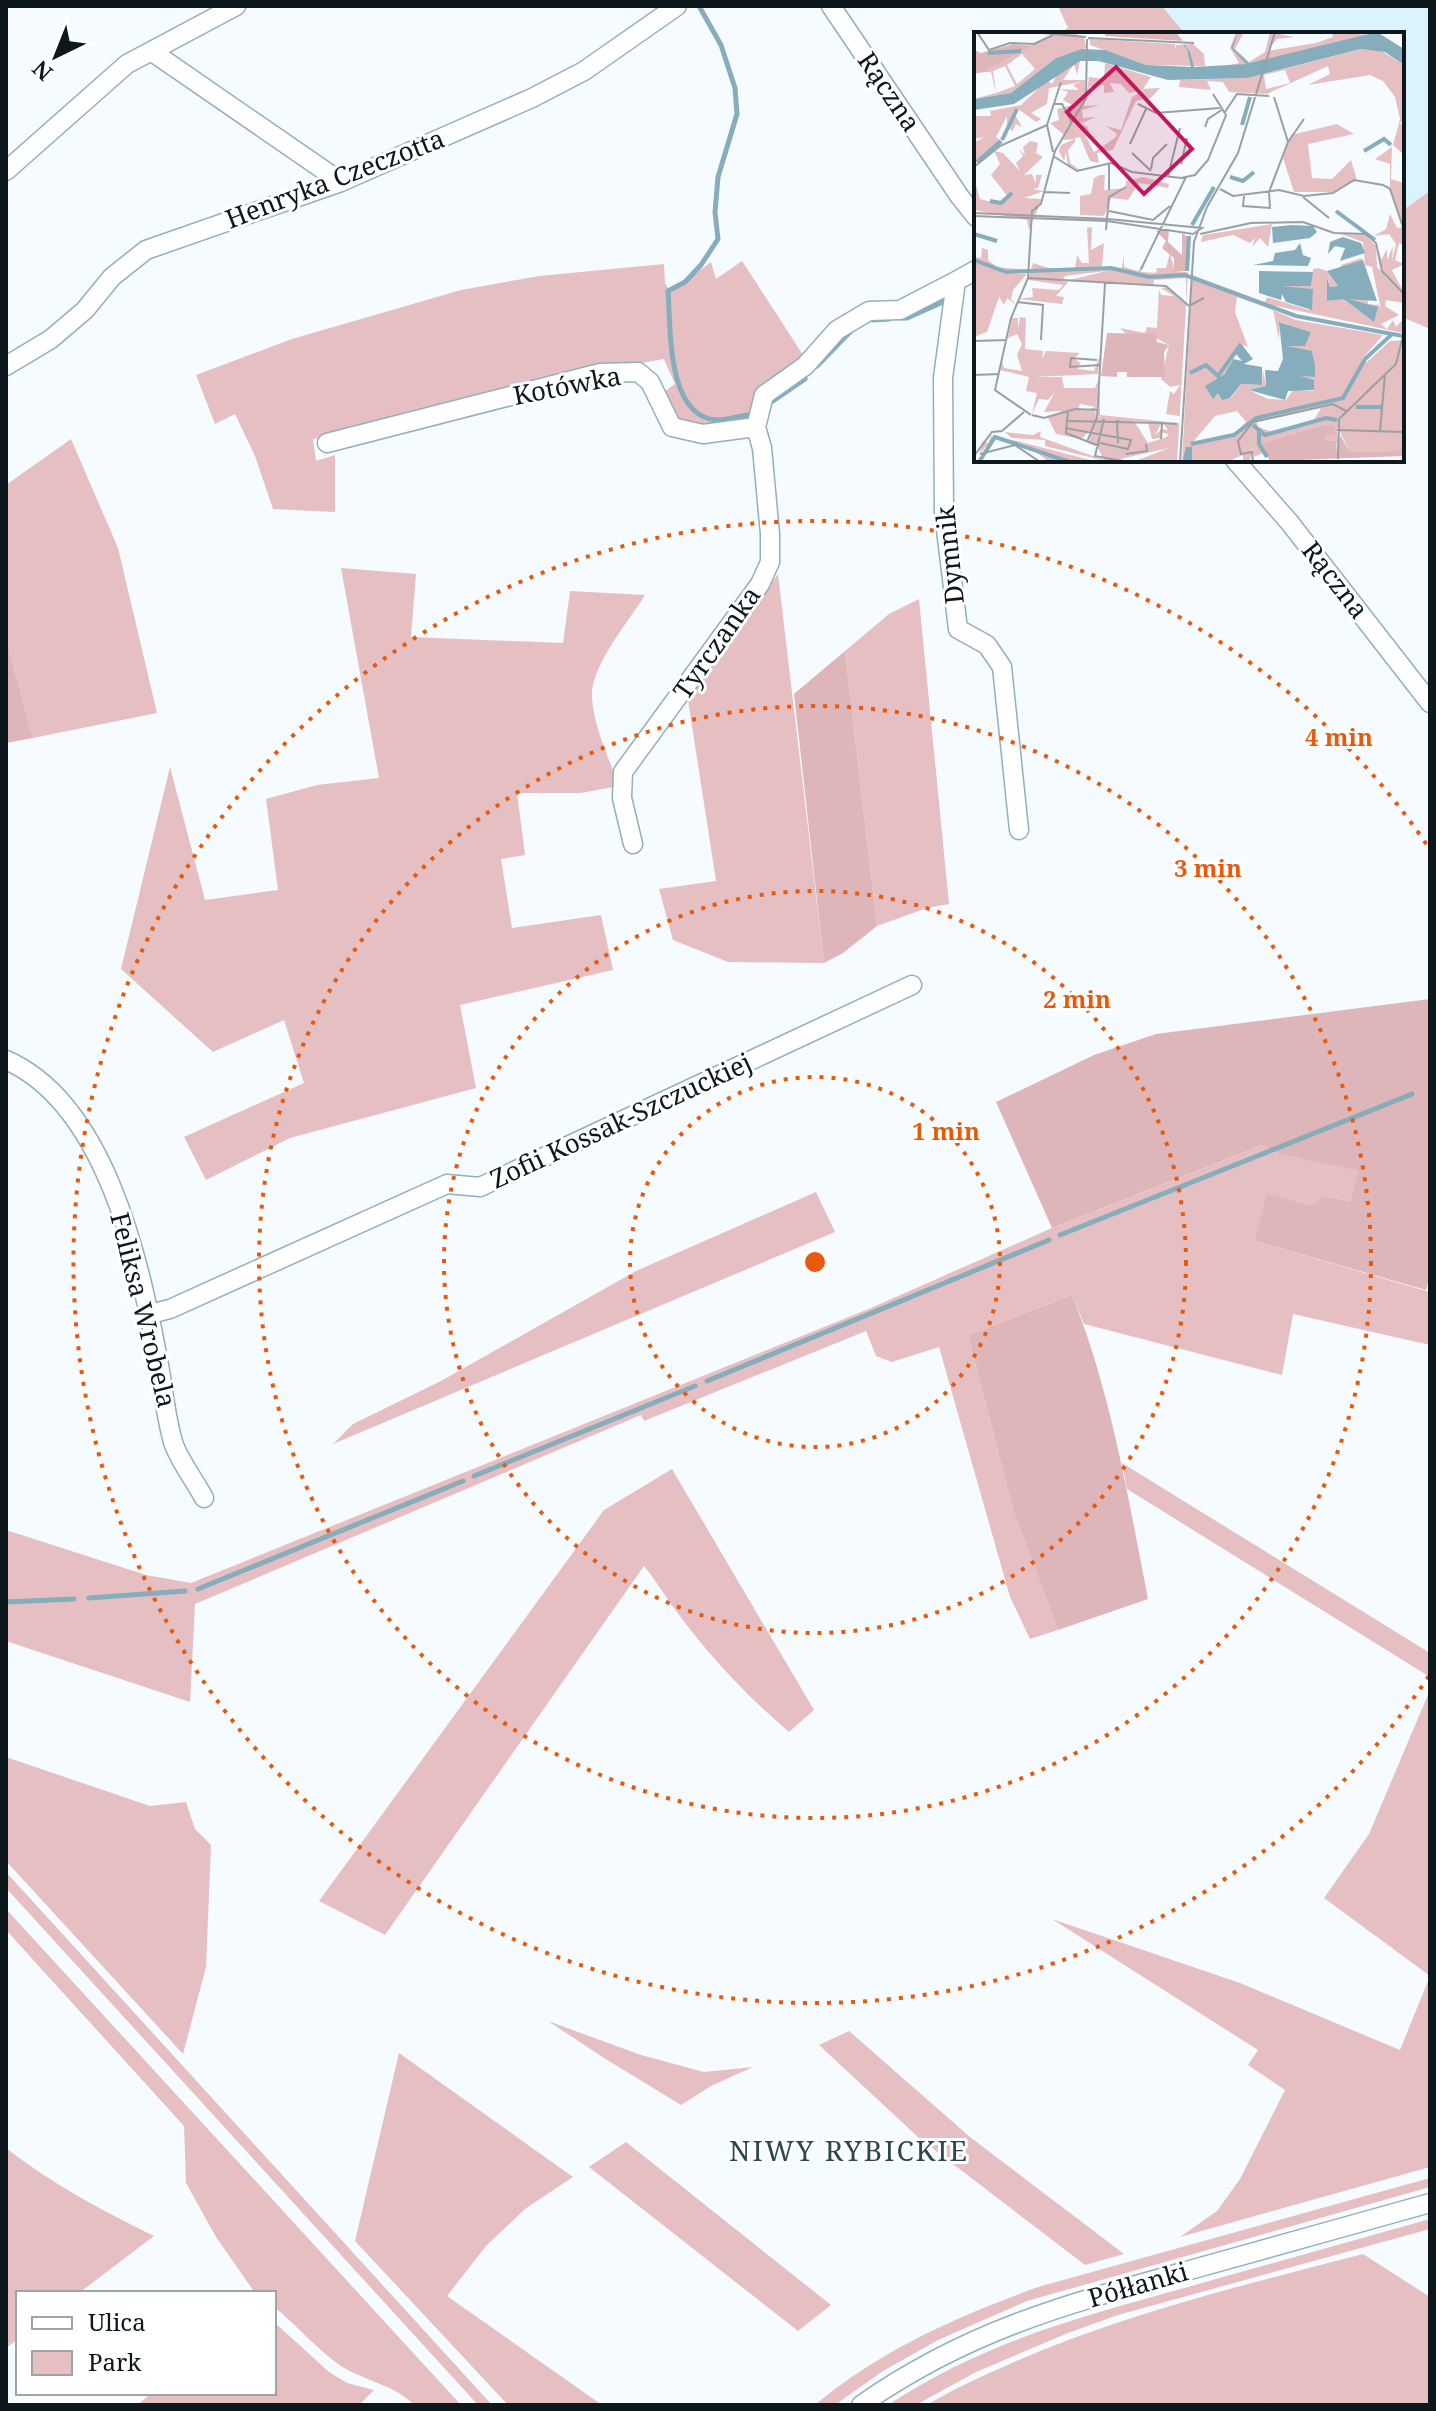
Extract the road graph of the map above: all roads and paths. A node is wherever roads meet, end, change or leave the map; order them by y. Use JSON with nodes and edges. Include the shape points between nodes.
{"nodes":[{"id":1,"x":236,"y":6,"type":"edge"},
{"id":2,"x":677,"y":6,"type":"edge"},
{"id":3,"x":831,"y":6,"type":"edge"},
{"id":4,"x":151,"y":51,"type":"junction"},
{"id":5,"x":6,"y":171,"type":"edge"},
{"id":6,"x":341,"y":182,"type":"junction"},
{"id":7,"x":974,"y":214,"type":"edge"},
{"id":8,"x":974,"y":271,"type":"edge"},
{"id":9,"x":956,"y":281,"type":"junction"},
{"id":10,"x":6,"y":366,"type":"edge"},
{"id":11,"x":756,"y":427,"type":"junction"},
{"id":12,"x":327,"y":443,"type":"dead end"},
{"id":13,"x":1237,"y":462,"type":"edge"},
{"id":14,"x":1430,"y":703,"type":"edge"},
{"id":15,"x":1019,"y":830,"type":"dead end"},
{"id":16,"x":633,"y":844,"type":"dead end"},
{"id":17,"x":912,"y":985,"type":"dead end"},
{"id":18,"x":6,"y":1060,"type":"edge"},
{"id":19,"x":150,"y":1314,"type":"junction"},
{"id":20,"x":204,"y":1498,"type":"dead end"},
{"id":21,"x":1430,"y":2203,"type":"edge"},
{"id":22,"x":861,"y":2405,"type":"edge"}],
"edges":[{"from":1,"to":4,"type":"street"},
{"from":2,"to":6,"type":"street","name":"Henryka Czeczotta","via":[[584,71]]},
{"from":3,"to":7,"type":"street","name":"Rączna"},
{"from":4,"to":5,"type":"street","via":[[127,64]]},
{"from":4,"to":6,"type":"street"},
{"from":6,"to":10,"type":"street","name":"Henryka Czeczotta","via":[[146,250],[51,339]]},
{"from":8,"to":9,"type":"street"},
{"from":9,"to":11,"type":"street","via":[[900,310],[869,311],[837,330],[805,366],[764,395]]},
{"from":9,"to":15,"type":"street","name":"Dymnik","via":[[943,378],[944,513],[958,629],[987,645],[1002,667]]},
{"from":11,"to":12,"type":"street","name":"Kotówka","via":[[703,434],[672,427],[650,382],[638,372],[600,373]]},
{"from":11,"to":16,"type":"street","name":"Tyrczanka","via":[[770,562],[760,584],[626,766],[622,798]]},
{"from":13,"to":14,"type":"street","name":"Rączna"},
{"from":17,"to":19,"type":"street","name":"Zofii Kossak-Szczuckiej","via":[[480,1187],[447,1184]]},
{"from":18,"to":19,"type":"street","name":"Feliksa Wrobela","via":[[45,1085],[83,1133],[127,1222]]},
{"from":19,"to":20,"type":"street","name":"Feliksa Wrobela","via":[[174,1445]]},
{"from":21,"to":22,"type":"street","name":"Półłanki","via":[[1017,2321],[934,2359]]}]}
